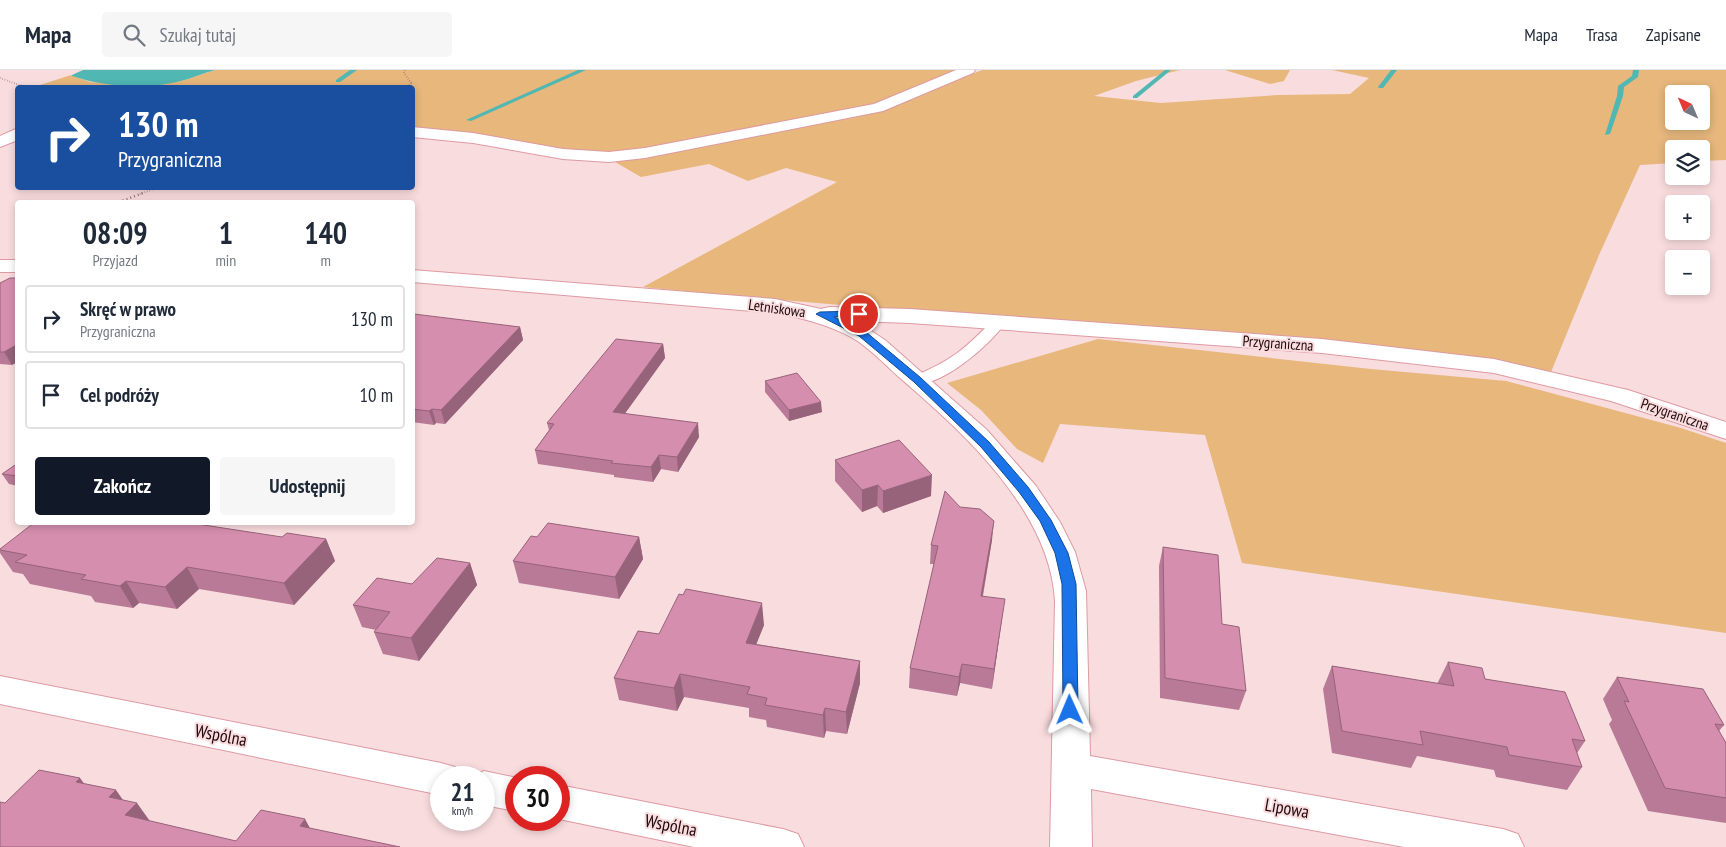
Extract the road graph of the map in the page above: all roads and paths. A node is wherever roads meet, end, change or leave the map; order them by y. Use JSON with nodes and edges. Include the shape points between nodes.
{"nodes":[{"id":1,"x":405,"y":70,"type":"edge"},
{"id":2,"x":968,"y":70,"type":"edge"},
{"id":3,"x":0,"y":78,"type":"edge"},
{"id":4,"x":19,"y":85,"type":"edge"},
{"id":5,"x":410,"y":85,"type":"edge"},
{"id":6,"x":415,"y":132,"type":"edge"},
{"id":7,"x":15,"y":134,"type":"edge"},
{"id":8,"x":0,"y":142,"type":"edge"},
{"id":9,"x":0,"y":153,"type":"edge"},
{"id":10,"x":15,"y":153,"type":"edge"},
{"id":11,"x":151,"y":190,"type":"edge"},
{"id":12,"x":124,"y":200,"type":"edge"},
{"id":13,"x":0,"y":266,"type":"edge"},
{"id":14,"x":15,"y":266,"type":"edge"},
{"id":15,"x":415,"y":276,"type":"edge"},
{"id":16,"x":820,"y":314,"type":"junction"},
{"id":17,"x":998,"y":323,"type":"junction"},
{"id":18,"x":918,"y":380,"type":"junction"},
{"id":19,"x":1726,"y":431,"type":"edge"},
{"id":20,"x":0,"y":690,"type":"edge"},
{"id":21,"x":1072,"y":769,"type":"junction"},
{"id":22,"x":430,"y":777,"type":"edge"},
{"id":23,"x":570,"y":804,"type":"edge"},
{"id":24,"x":783,"y":847,"type":"edge"},
{"id":25,"x":1071,"y":847,"type":"edge"},
{"id":26,"x":1503,"y":847,"type":"edge"}],
"edges":[{"from":1,"to":5,"type":"path"},
{"from":2,"to":6,"type":"street","via":[[878,108],[645,154],[608,157],[563,154],[473,138]]},
{"from":3,"to":4,"type":"path"},
{"from":7,"to":8,"type":"street"},
{"from":9,"to":10,"type":"street"},
{"from":11,"to":12,"type":"path"},
{"from":13,"to":14,"type":"street"},
{"from":15,"to":16,"type":"street","name":"Letniskowa","via":[[775,306]]},
{"from":16,"to":17,"type":"street","name":"Przygraniczna","via":[[910,316]]},
{"from":16,"to":18,"type":"street","name":"Letniskowa","via":[[862,334]]},
{"from":17,"to":18,"type":"lane","via":[[974,349],[949,367]]},
{"from":17,"to":19,"type":"street","name":"Przygraniczna","via":[[1322,346],[1494,366],[1620,395]]},
{"from":18,"to":21,"type":"street","name":"Letniskowa","via":[[985,445],[1024,489],[1062,553],[1069,584]]},
{"from":20,"to":22,"type":"street","name":"Wspólna"},
{"from":21,"to":25,"type":"street","name":"Letniskowa"},
{"from":21,"to":26,"type":"street","name":"Lipowa"},
{"from":23,"to":24,"type":"street","name":"Wspólna"}]}
